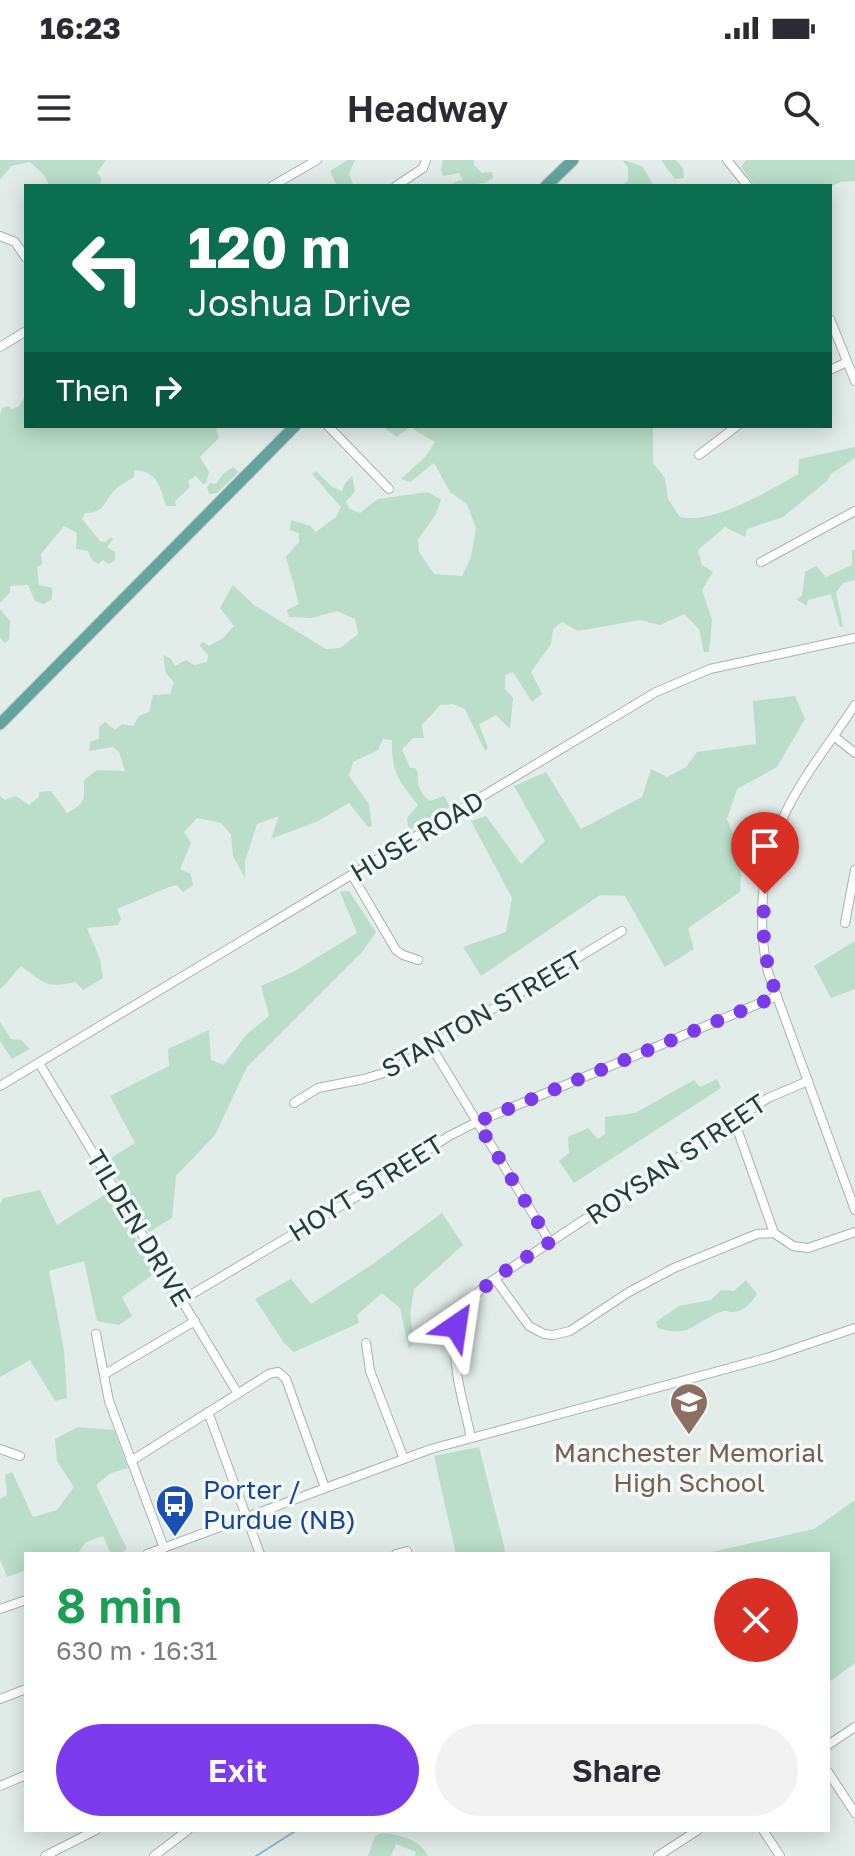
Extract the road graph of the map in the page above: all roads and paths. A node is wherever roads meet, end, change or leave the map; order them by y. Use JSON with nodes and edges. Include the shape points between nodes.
{"nodes":[{"id":1,"x":317,"y":160,"type":"edge"},
{"id":2,"x":426,"y":160,"type":"edge"},
{"id":3,"x":573,"y":160,"type":"edge"},
{"id":4,"x":727,"y":160,"type":"edge"},
{"id":5,"x":275,"y":184,"type":"edge"},
{"id":6,"x":399,"y":184,"type":"edge"},
{"id":7,"x":548,"y":184,"type":"edge"},
{"id":8,"x":746,"y":184,"type":"edge"},
{"id":9,"x":0,"y":236,"type":"edge"},
{"id":10,"x":24,"y":255,"type":"edge"},
{"id":11,"x":832,"y":324,"type":"edge"},
{"id":12,"x":24,"y":332,"type":"edge"},
{"id":13,"x":0,"y":347,"type":"edge"},
{"id":14,"x":847,"y":362,"type":"junction"},
{"id":15,"x":832,"y":369,"type":"edge"},
{"id":16,"x":855,"y":381,"type":"edge"},
{"id":17,"x":293,"y":428,"type":"edge"},
{"id":18,"x":330,"y":428,"type":"edge"},
{"id":19,"x":734,"y":428,"type":"edge"},
{"id":20,"x":699,"y":455,"type":"dead end"},
{"id":21,"x":389,"y":489,"type":"dead end"},
{"id":22,"x":855,"y":511,"type":"edge"},
{"id":23,"x":761,"y":562,"type":"dead end"},
{"id":24,"x":855,"y":638,"type":"edge"},
{"id":25,"x":855,"y":705,"type":"edge"},
{"id":26,"x":0,"y":724,"type":"edge"},
{"id":27,"x":835,"y":737,"type":"junction"},
{"id":28,"x":855,"y":753,"type":"edge"},
{"id":29,"x":855,"y":870,"type":"edge"},
{"id":30,"x":352,"y":875,"type":"junction"},
{"id":31,"x":845,"y":923,"type":"dead end"},
{"id":32,"x":622,"y":931,"type":"dead end"},
{"id":33,"x":418,"y":960,"type":"dead end"},
{"id":34,"x":777,"y":996,"type":"junction"},
{"id":35,"x":431,"y":1046,"type":"junction"},
{"id":36,"x":39,"y":1063,"type":"junction"},
{"id":37,"x":808,"y":1081,"type":"junction"},
{"id":38,"x":0,"y":1086,"type":"edge"},
{"id":39,"x":294,"y":1103,"type":"dead end"},
{"id":40,"x":734,"y":1120,"type":"junction"},
{"id":41,"x":477,"y":1122,"type":"junction"},
{"id":42,"x":855,"y":1210,"type":"edge"},
{"id":43,"x":855,"y":1232,"type":"edge"},
{"id":44,"x":774,"y":1233,"type":"junction"},
{"id":45,"x":550,"y":1242,"type":"junction"},
{"id":46,"x":495,"y":1279,"type":"junction"},
{"id":47,"x":182,"y":1300,"type":"junction"},
{"id":48,"x":195,"y":1321,"type":"junction"},
{"id":49,"x":855,"y":1328,"type":"edge"},
{"id":50,"x":96,"y":1334,"type":"dead end"},
{"id":51,"x":366,"y":1343,"type":"dead end"},
{"id":52,"x":105,"y":1374,"type":"junction"},
{"id":53,"x":238,"y":1394,"type":"junction"},
{"id":54,"x":208,"y":1412,"type":"junction"},
{"id":55,"x":471,"y":1438,"type":"junction"},
{"id":56,"x":0,"y":1449,"type":"edge"},
{"id":57,"x":20,"y":1456,"type":"dead end"},
{"id":58,"x":404,"y":1459,"type":"junction"},
{"id":59,"x":131,"y":1461,"type":"junction"},
{"id":60,"x":325,"y":1488,"type":"junction"},
{"id":61,"x":246,"y":1517,"type":"junction"},
{"id":62,"x":169,"y":1549,"type":"edge"},
{"id":63,"x":407,"y":1551,"type":"dead end"},
{"id":64,"x":259,"y":1552,"type":"edge"},
{"id":65,"x":403,"y":1552,"type":"edge"},
{"id":66,"x":24,"y":1601,"type":"edge"},
{"id":67,"x":0,"y":1609,"type":"edge"},
{"id":68,"x":24,"y":1690,"type":"edge"},
{"id":69,"x":0,"y":1699,"type":"edge"},
{"id":70,"x":855,"y":1727,"type":"edge"},
{"id":71,"x":830,"y":1744,"type":"edge"},
{"id":72,"x":830,"y":1775,"type":"edge"},
{"id":73,"x":24,"y":1776,"type":"edge"},
{"id":74,"x":0,"y":1786,"type":"edge"},
{"id":75,"x":855,"y":1813,"type":"edge"},
{"id":76,"x":92,"y":1832,"type":"edge"},
{"id":77,"x":185,"y":1832,"type":"edge"},
{"id":78,"x":695,"y":1832,"type":"edge"},
{"id":79,"x":764,"y":1832,"type":"edge"},
{"id":80,"x":45,"y":1856,"type":"edge"},
{"id":81,"x":154,"y":1856,"type":"edge"},
{"id":82,"x":658,"y":1856,"type":"edge"},
{"id":83,"x":780,"y":1856,"type":"edge"}],
"edges":[{"from":1,"to":5,"type":"street"},
{"from":2,"to":6,"type":"street"},
{"from":3,"to":7,"type":"main road"},
{"from":4,"to":8,"type":"street"},
{"from":9,"to":10,"type":"street","via":[[15,242]]},
{"from":11,"to":14,"type":"street"},
{"from":12,"to":13,"type":"street"},
{"from":14,"to":15,"type":"street"},
{"from":14,"to":16,"type":"street"},
{"from":17,"to":26,"type":"main road"},
{"from":18,"to":21,"type":"street"},
{"from":19,"to":20,"type":"street"},
{"from":22,"to":23,"type":"street"},
{"from":24,"to":30,"type":"street","name":"HUSE ROAD","via":[[724,665],[671,685]]},
{"from":25,"to":27,"type":"street"},
{"from":27,"to":28,"type":"street"},
{"from":27,"to":34,"type":"street","via":[[782,818],[773,843],[762,936]]},
{"from":29,"to":31,"type":"street"},
{"from":30,"to":33,"type":"street","via":[[396,950]]},
{"from":30,"to":36,"type":"street","name":"HUSE ROAD"},
{"from":32,"to":35,"type":"street","name":"STANTON STREET"},
{"from":34,"to":37,"type":"street"},
{"from":34,"to":41,"type":"street","name":"HOYT STREET"},
{"from":35,"to":39,"type":"street","name":"STANTON STREET","via":[[383,1074],[318,1088]]},
{"from":35,"to":41,"type":"street"},
{"from":36,"to":38,"type":"street","name":"HUSE ROAD"},
{"from":36,"to":47,"type":"street","name":"TILDEN DRIVE"},
{"from":37,"to":40,"type":"street","name":"ROYSAN STREET","via":[[776,1093]]},
{"from":37,"to":42,"type":"street"},
{"from":40,"to":44,"type":"street"},
{"from":40,"to":45,"type":"street","name":"ROYSAN STREET"},
{"from":41,"to":45,"type":"street"},
{"from":41,"to":47,"type":"street","name":"HOYT STREET"},
{"from":43,"to":44,"type":"street","via":[[808,1248],[793,1246]]},
{"from":44,"to":46,"type":"street","via":[[757,1234],[674,1268],[562,1333],[544,1334],[529,1326]]},
{"from":45,"to":46,"type":"street","name":"ROYSAN STREET"},
{"from":46,"to":55,"type":"street","name":"ROYSAN STREET","via":[[463,1310],[455,1335]]},
{"from":47,"to":48,"type":"street","name":"TILDEN DRIVE"},
{"from":48,"to":52,"type":"street"},
{"from":48,"to":53,"type":"street","name":"TILDEN DRIVE"},
{"from":49,"to":55,"type":"street","via":[[740,1366]]},
{"from":50,"to":52,"type":"street"},
{"from":51,"to":58,"type":"street","via":[[370,1371]]},
{"from":52,"to":59,"type":"street"},
{"from":53,"to":54,"type":"street"},
{"from":53,"to":60,"type":"street","via":[[278,1372],[286,1379]]},
{"from":54,"to":59,"type":"street"},
{"from":54,"to":61,"type":"street"},
{"from":55,"to":58,"type":"street"},
{"from":56,"to":57,"type":"street"},
{"from":58,"to":60,"type":"street"},
{"from":59,"to":62,"type":"street"},
{"from":60,"to":61,"type":"street"},
{"from":61,"to":62,"type":"street"},
{"from":61,"to":64,"type":"street"},
{"from":63,"to":65,"type":"street"},
{"from":66,"to":67,"type":"street"},
{"from":68,"to":69,"type":"street"},
{"from":70,"to":71,"type":"street"},
{"from":72,"to":75,"type":"street"},
{"from":73,"to":74,"type":"street"},
{"from":76,"to":80,"type":"street"},
{"from":77,"to":81,"type":"street"},
{"from":78,"to":82,"type":"street"},
{"from":79,"to":83,"type":"street"}]}
